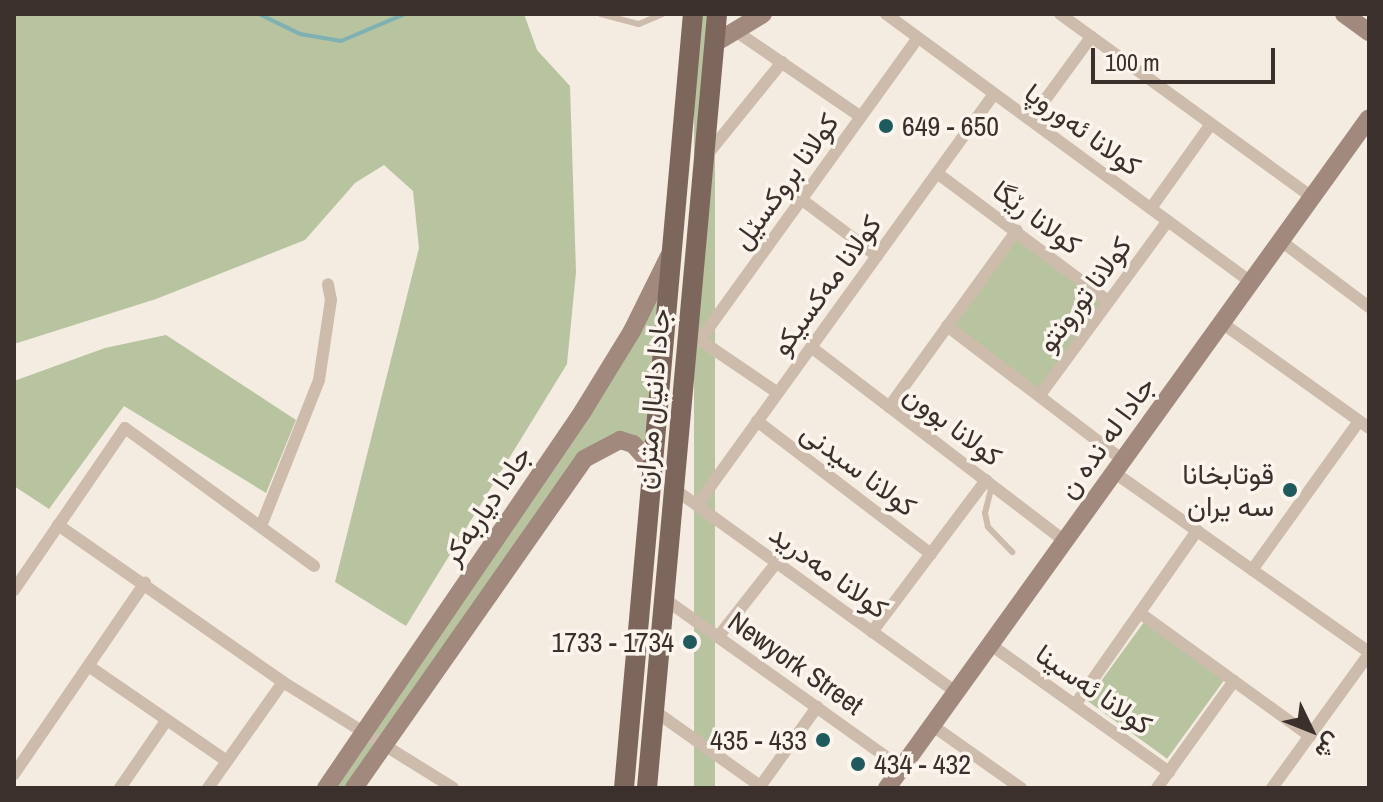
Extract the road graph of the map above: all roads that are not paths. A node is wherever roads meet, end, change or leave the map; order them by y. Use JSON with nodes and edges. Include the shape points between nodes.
{"nodes":[{"id":1,"x":601,"y":14,"type":"edge"},
{"id":2,"x":662,"y":14,"type":"edge"},
{"id":3,"x":693,"y":14,"type":"edge"},
{"id":4,"x":717,"y":14,"type":"edge"},
{"id":5,"x":763,"y":14,"type":"edge"},
{"id":6,"x":886,"y":14,"type":"edge"},
{"id":7,"x":1060,"y":14,"type":"edge"},
{"id":8,"x":1344,"y":14,"type":"edge"},
{"id":9,"x":1368,"y":28,"type":"edge"},
{"id":10,"x":737,"y":32,"type":"junction"},
{"id":11,"x":1091,"y":37,"type":"junction"},
{"id":12,"x":918,"y":38,"type":"junction"},
{"id":13,"x":715,"y":43,"type":"junction"},
{"id":14,"x":782,"y":62,"type":"junction"},
{"id":15,"x":994,"y":94,"type":"junction"},
{"id":16,"x":861,"y":117,"type":"junction"},
{"id":17,"x":1369,"y":118,"type":"edge"},
{"id":18,"x":1031,"y":119,"type":"junction"},
{"id":19,"x":1211,"y":124,"type":"junction"},
{"id":20,"x":701,"y":162,"type":"junction"},
{"id":21,"x":937,"y":173,"type":"junction"},
{"id":22,"x":1312,"y":197,"type":"junction"},
{"id":23,"x":801,"y":199,"type":"junction"},
{"id":24,"x":1151,"y":208,"type":"junction"},
{"id":25,"x":1168,"y":221,"type":"junction"},
{"id":26,"x":1017,"y":230,"type":"junction"},
{"id":27,"x":1281,"y":241,"type":"junction"},
{"id":28,"x":674,"y":242,"type":"junction"},
{"id":29,"x":877,"y":256,"type":"junction"},
{"id":30,"x":1251,"y":282,"type":"junction"},
{"id":31,"x":328,"y":284,"type":"dead end"},
{"id":32,"x":1108,"y":301,"type":"junction"},
{"id":33,"x":1367,"y":302,"type":"edge"},
{"id":34,"x":1222,"y":323,"type":"junction"},
{"id":35,"x":947,"y":326,"type":"junction"},
{"id":36,"x":693,"y":340,"type":"junction"},
{"id":37,"x":811,"y":347,"type":"junction"},
{"id":38,"x":778,"y":393,"type":"junction"},
{"id":39,"x":1040,"y":395,"type":"junction"},
{"id":40,"x":889,"y":407,"type":"junction"},
{"id":41,"x":757,"y":421,"type":"junction"},
{"id":42,"x":1364,"y":425,"type":"edge"},
{"id":43,"x":653,"y":466,"type":"junction"},
{"id":44,"x":1119,"y":466,"type":"junction"},
{"id":45,"x":989,"y":483,"type":"junction"},
{"id":46,"x":673,"y":488,"type":"junction"},
{"id":47,"x":697,"y":505,"type":"junction"},
{"id":48,"x":58,"y":525,"type":"junction"},
{"id":49,"x":261,"y":526,"type":"junction"},
{"id":50,"x":1197,"y":531,"type":"junction"},
{"id":51,"x":1065,"y":541,"type":"junction"},
{"id":52,"x":1012,"y":552,"type":"dead end"},
{"id":53,"x":931,"y":554,"type":"junction"},
{"id":54,"x":777,"y":562,"type":"junction"},
{"id":55,"x":314,"y":566,"type":"dead end"},
{"id":56,"x":1252,"y":570,"type":"junction"},
{"id":57,"x":145,"y":583,"type":"junction"},
{"id":58,"x":14,"y":590,"type":"edge"},
{"id":59,"x":662,"y":597,"type":"junction"},
{"id":60,"x":1140,"y":613,"type":"junction"},
{"id":61,"x":872,"y":632,"type":"junction"},
{"id":62,"x":718,"y":637,"type":"junction"},
{"id":63,"x":991,"y":645,"type":"junction"},
{"id":64,"x":1369,"y":653,"type":"edge"},
{"id":65,"x":90,"y":667,"type":"junction"},
{"id":66,"x":1234,"y":681,"type":"junction"},
{"id":67,"x":283,"y":682,"type":"junction"},
{"id":68,"x":956,"y":692,"type":"junction"},
{"id":69,"x":1075,"y":705,"type":"junction"},
{"id":70,"x":817,"y":707,"type":"junction"},
{"id":71,"x":652,"y":709,"type":"junction"},
{"id":72,"x":166,"y":721,"type":"junction"},
{"id":73,"x":933,"y":726,"type":"junction"},
{"id":74,"x":365,"y":733,"type":"junction"},
{"id":75,"x":1310,"y":736,"type":"junction"},
{"id":76,"x":384,"y":744,"type":"junction"},
{"id":77,"x":227,"y":761,"type":"junction"},
{"id":78,"x":902,"y":768,"type":"junction"},
{"id":79,"x":1169,"y":772,"type":"junction"},
{"id":80,"x":14,"y":774,"type":"edge"},
{"id":81,"x":1013,"y":786,"type":"edge"},
{"id":82,"x":760,"y":787,"type":"edge"},
{"id":83,"x":120,"y":788,"type":"edge"},
{"id":84,"x":208,"y":788,"type":"edge"},
{"id":85,"x":326,"y":788,"type":"edge"},
{"id":86,"x":354,"y":788,"type":"edge"},
{"id":87,"x":453,"y":788,"type":"edge"},
{"id":88,"x":624,"y":788,"type":"edge"},
{"id":89,"x":647,"y":788,"type":"edge"},
{"id":90,"x":887,"y":788,"type":"edge"},
{"id":91,"x":1157,"y":788,"type":"edge"},
{"id":92,"x":1272,"y":788,"type":"edge"}],
"edges":[{"from":1,"to":2,"type":"lane","via":[[639,24],[652,23]]},
{"from":3,"to":28,"type":"main road","name":"جادا دانيال متران"},
{"from":4,"to":13,"type":"main road","name":"جادا دانيال متران"},
{"from":5,"to":10,"type":"main road"},
{"from":6,"to":12,"type":"street","name":"كولانا ئه‌وروپا"},
{"from":7,"to":11,"type":"street"},
{"from":8,"to":9,"type":"main road"},
{"from":10,"to":13,"type":"main road"},
{"from":10,"to":14,"type":"street"},
{"from":11,"to":18,"type":"street"},
{"from":11,"to":19,"type":"street"},
{"from":12,"to":15,"type":"street","name":"كولانا ئه‌وروپا"},
{"from":12,"to":16,"type":"street","name":"كولانا بروکسێل"},
{"from":13,"to":20,"type":"main road","name":"جادا دانيال متران"},
{"from":14,"to":16,"type":"street"},
{"from":14,"to":20,"type":"street"},
{"from":15,"to":18,"type":"street","name":"كولانا ئه‌وروپا"},
{"from":15,"to":21,"type":"street","name":"كولانا مەکسیکو"},
{"from":16,"to":23,"type":"street","name":"كولانا بروکسێل"},
{"from":17,"to":22,"type":"main road","name":"جادا له نده ن"},
{"from":18,"to":24,"type":"street","name":"كولانا ئه‌وروپا"},
{"from":19,"to":22,"type":"street"},
{"from":19,"to":24,"type":"street"},
{"from":20,"to":36,"type":"main road","name":"جادا دانيال متران"},
{"from":21,"to":26,"type":"street","name":"كولانا رێگا"},
{"from":21,"to":29,"type":"street","name":"كولانا مەکسیکو"},
{"from":22,"to":27,"type":"main road","name":"جادا له نده ن"},
{"from":23,"to":29,"type":"street"},
{"from":23,"to":36,"type":"street","name":"كولانا بروکسێل"},
{"from":24,"to":25,"type":"street","name":"كولانا ئه‌وروپا"},
{"from":25,"to":30,"type":"street","name":"كولانا ئه‌وروپا"},
{"from":25,"to":32,"type":"street","name":"كولانا تورونتو"},
{"from":26,"to":32,"type":"street","name":"كولانا رێگا"},
{"from":26,"to":35,"type":"street"},
{"from":27,"to":30,"type":"main road","name":"جادا له نده ن"},
{"from":27,"to":33,"type":"street"},
{"from":28,"to":43,"type":"main road","name":"جادا دانيال متران"},
{"from":28,"to":74,"type":"main road","name":"جادا دیاربه‌كر","via":[[618,357]]},
{"from":29,"to":37,"type":"street","name":"كولانا مەکسیکو"},
{"from":30,"to":34,"type":"main road","name":"جادا له نده ن"},
{"from":31,"to":49,"type":"street","via":[[331,300],[319,380]]},
{"from":32,"to":39,"type":"street","name":"كولانا تورونتو"},
{"from":34,"to":42,"type":"street"},
{"from":34,"to":44,"type":"main road","name":"جادا له نده ن"},
{"from":35,"to":39,"type":"street"},
{"from":35,"to":40,"type":"street"},
{"from":36,"to":38,"type":"street"},
{"from":36,"to":46,"type":"main road","name":"جادا دانيال متران"},
{"from":37,"to":38,"type":"street","name":"كولانا مەکسیکو"},
{"from":37,"to":40,"type":"street","name":"كولانا بوون"},
{"from":38,"to":41,"type":"street","name":"كولانا مەکسیکو"},
{"from":39,"to":44,"type":"street"},
{"from":40,"to":45,"type":"street","name":"كولانا بوون"},
{"from":41,"to":47,"type":"street","name":"كولانا مەکسیکو"},
{"from":41,"to":53,"type":"street","name":"كولانا سيدنى"},
{"from":42,"to":56,"type":"street"},
{"from":43,"to":76,"type":"main road","name":"جادا دیاربه‌كر","via":[[633,444],[620,440],[584,459]]},
{"from":43,"to":88,"type":"main road","name":"جادا دانيال متران"},
{"from":44,"to":50,"type":"street"},
{"from":44,"to":51,"type":"main road","name":"جادا له نده ن"},
{"from":45,"to":51,"type":"street","name":"كولانا بوون"},
{"from":45,"to":52,"type":"lane","via":[[988,527]]},
{"from":45,"to":53,"type":"street"},
{"from":46,"to":47,"type":"street","name":"كولانا مه‌درید"},
{"from":46,"to":59,"type":"main road","name":"جادا دانيال متران"},
{"from":47,"to":54,"type":"street","name":"كولانا مه‌درید"},
{"from":48,"to":49,"type":"street","via":[[125,428]]},
{"from":48,"to":57,"type":"street"},
{"from":48,"to":58,"type":"street"},
{"from":49,"to":55,"type":"street"},
{"from":50,"to":56,"type":"street"},
{"from":50,"to":60,"type":"street"},
{"from":51,"to":63,"type":"main road","name":"جادا له نده ن"},
{"from":53,"to":61,"type":"street"},
{"from":54,"to":61,"type":"street","name":"كولانا مه‌درید"},
{"from":54,"to":62,"type":"street"},
{"from":56,"to":64,"type":"street"},
{"from":57,"to":65,"type":"street"},
{"from":57,"to":67,"type":"street"},
{"from":59,"to":62,"type":"street","name":"Newyork Street"},
{"from":59,"to":71,"type":"main road","name":"جادا دانيال متران"},
{"from":60,"to":66,"type":"street"},
{"from":60,"to":69,"type":"street"},
{"from":61,"to":68,"type":"street","name":"كولانا مه‌درید"},
{"from":62,"to":70,"type":"street","name":"Newyork Street"},
{"from":63,"to":68,"type":"main road","name":"جادا له نده ن"},
{"from":63,"to":69,"type":"street","name":"كولانا ئەسینا"},
{"from":64,"to":75,"type":"street"},
{"from":65,"to":72,"type":"street"},
{"from":65,"to":80,"type":"street"},
{"from":66,"to":75,"type":"street"},
{"from":66,"to":79,"type":"street"},
{"from":67,"to":74,"type":"street"},
{"from":67,"to":77,"type":"street"},
{"from":68,"to":73,"type":"main road","name":"جادا له نده ن"},
{"from":69,"to":79,"type":"street","name":"كولانا ئەسینا"},
{"from":70,"to":78,"type":"street","name":"Newyork Street"},
{"from":70,"to":82,"type":"street"},
{"from":71,"to":82,"type":"street"},
{"from":71,"to":89,"type":"main road","name":"جادا دانيال متران"},
{"from":72,"to":77,"type":"street"},
{"from":72,"to":83,"type":"street"},
{"from":73,"to":78,"type":"main road","name":"جادا له نده ن"},
{"from":73,"to":81,"type":"street"},
{"from":74,"to":76,"type":"street"},
{"from":74,"to":85,"type":"main road","name":"جادا دیاربه‌كر"},
{"from":75,"to":92,"type":"street"},
{"from":76,"to":86,"type":"main road","name":"جادا دیاربه‌كر"},
{"from":76,"to":87,"type":"street"},
{"from":77,"to":84,"type":"street"},
{"from":78,"to":90,"type":"main road","name":"جادا له نده ن"},
{"from":79,"to":91,"type":"street"}]}
